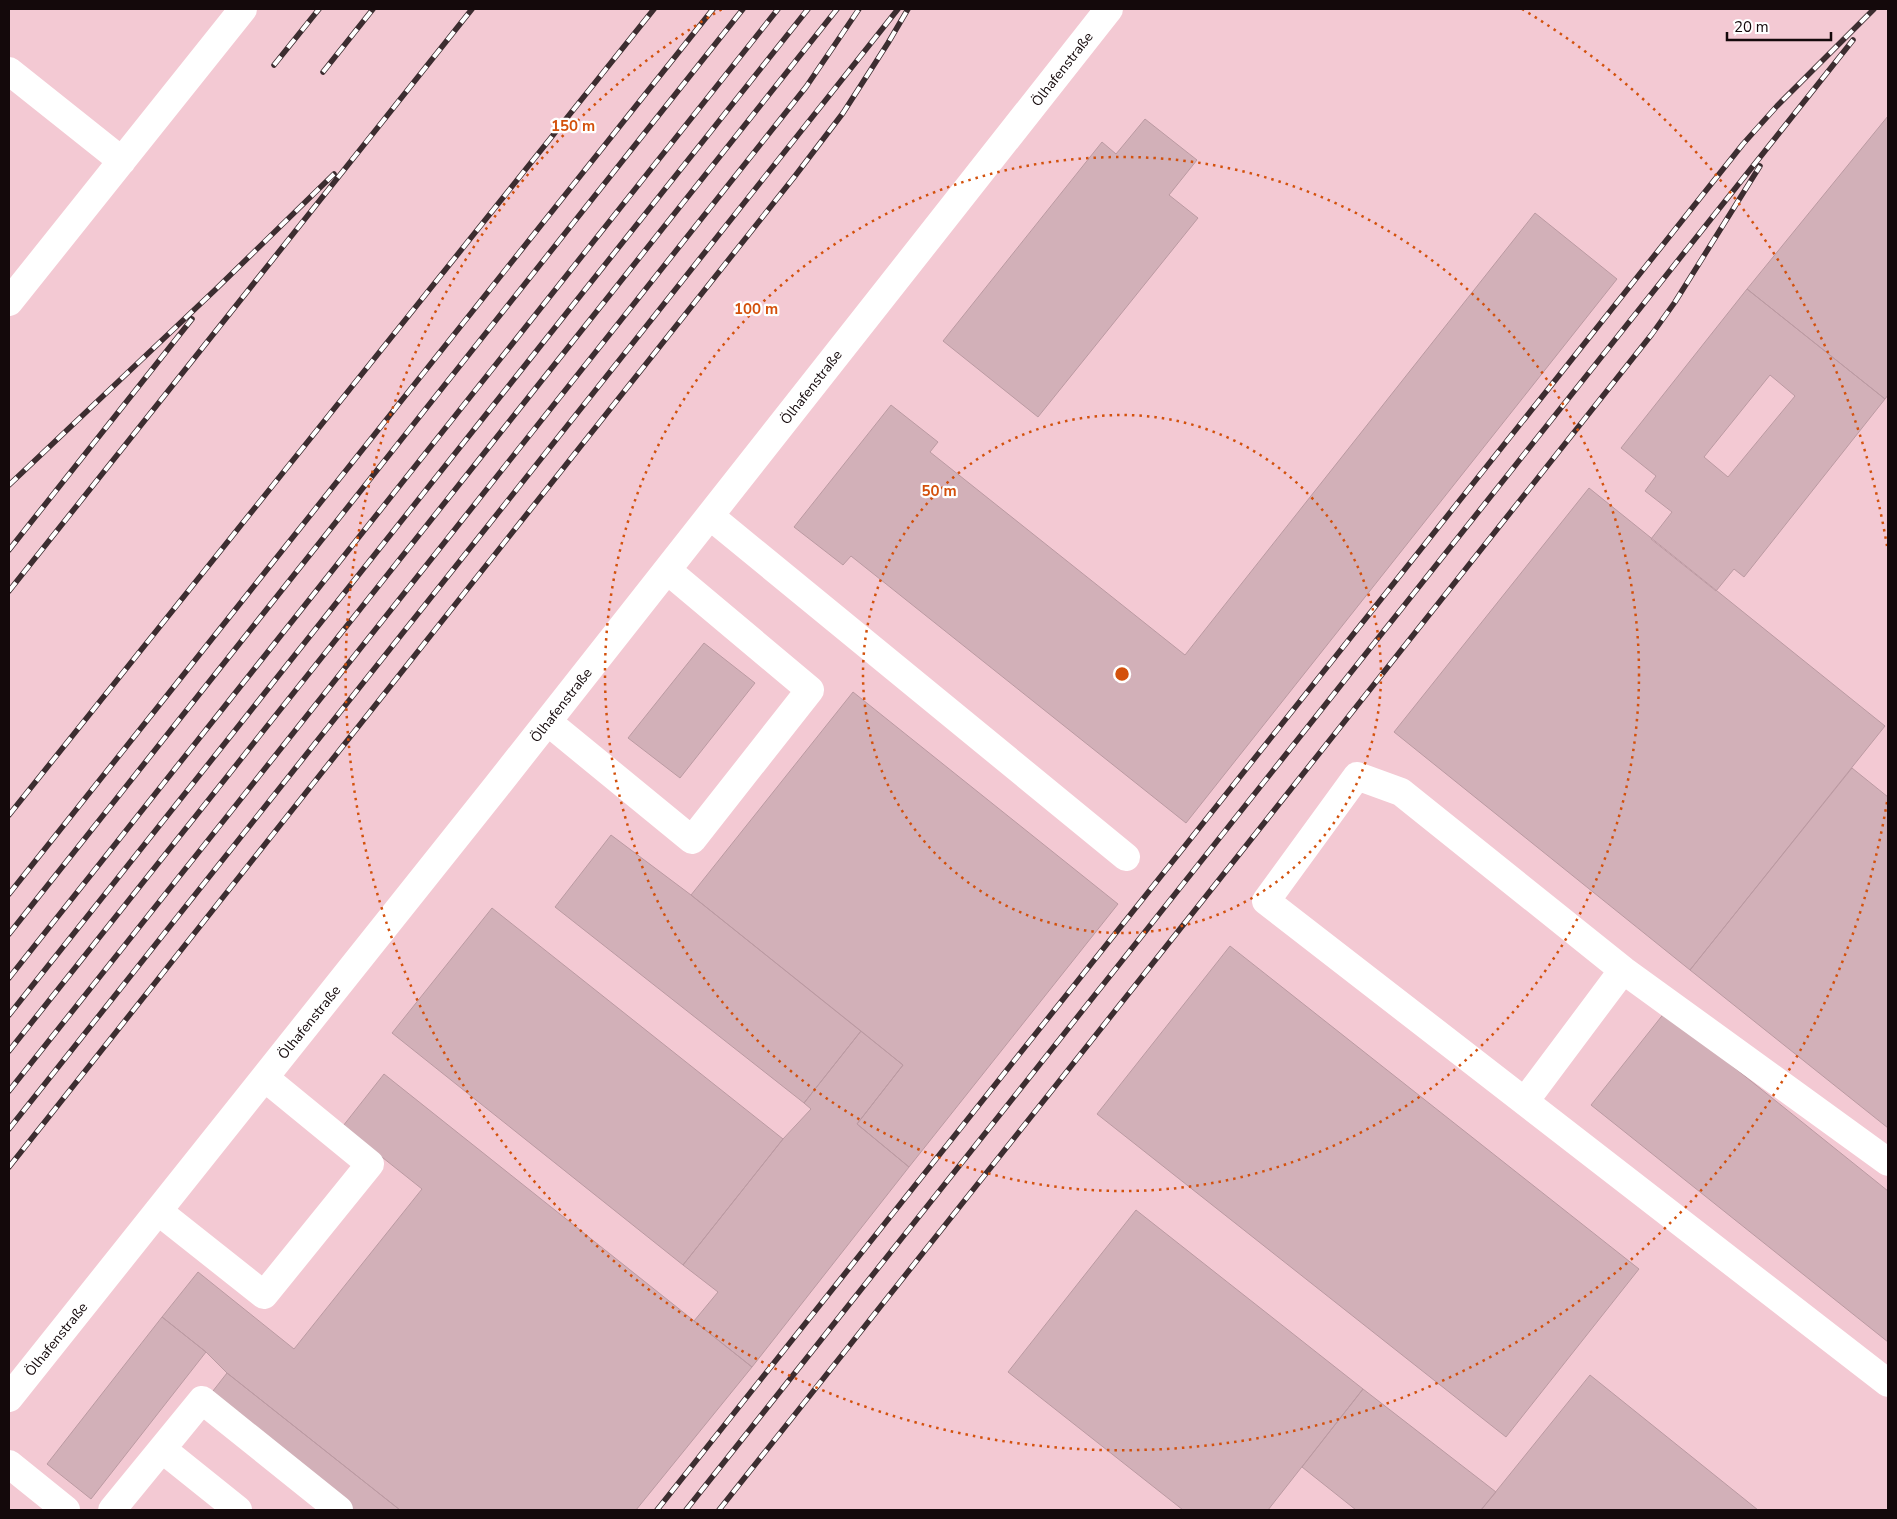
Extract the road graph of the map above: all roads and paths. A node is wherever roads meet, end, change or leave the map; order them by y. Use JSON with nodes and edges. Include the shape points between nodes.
{"nodes":[{"id":1,"x":243,"y":9,"type":"edge"},
{"id":2,"x":1109,"y":9,"type":"edge"},
{"id":3,"x":9,"y":71,"type":"edge"},
{"id":4,"x":122,"y":161,"type":"junction"},
{"id":5,"x":9,"y":302,"type":"edge"},
{"id":6,"x":710,"y":516,"type":"junction"},
{"id":7,"x":667,"y":570,"type":"junction"},
{"id":8,"x":548,"y":722,"type":"junction"},
{"id":9,"x":1126,"y":857,"type":"dead end"},
{"id":10,"x":1624,"y":970,"type":"junction"},
{"id":11,"x":265,"y":1078,"type":"junction"},
{"id":12,"x":1525,"y":1101,"type":"junction"},
{"id":13,"x":1888,"y":1162,"type":"edge"},
{"id":14,"x":158,"y":1211,"type":"junction"},
{"id":15,"x":1888,"y":1383,"type":"edge"},
{"id":16,"x":9,"y":1398,"type":"edge"},
{"id":17,"x":162,"y":1450,"type":"junction"},
{"id":18,"x":9,"y":1464,"type":"edge"},
{"id":19,"x":66,"y":1510,"type":"edge"},
{"id":20,"x":112,"y":1510,"type":"edge"},
{"id":21,"x":238,"y":1510,"type":"edge"},
{"id":22,"x":339,"y":1510,"type":"edge"}],
"edges":[{"from":1,"to":4,"type":"street"},
{"from":2,"to":6,"type":"street","name":"Ölhafenstraße"},
{"from":3,"to":4,"type":"street"},
{"from":4,"to":5,"type":"street"},
{"from":6,"to":7,"type":"street","name":"Ölhafenstraße"},
{"from":6,"to":9,"type":"street"},
{"from":7,"to":8,"type":"street","name":"Ölhafenstraße"},
{"from":7,"to":8,"type":"street","via":[[810,690],[692,840]]},
{"from":8,"to":11,"type":"street","name":"Ölhafenstraße"},
{"from":10,"to":12,"type":"street"},
{"from":10,"to":12,"type":"street","via":[[1401,792],[1357,776],[1266,902]]},
{"from":10,"to":13,"type":"street"},
{"from":11,"to":14,"type":"street","name":"Ölhafenstraße"},
{"from":11,"to":14,"type":"street","via":[[370,1164],[264,1295]]},
{"from":12,"to":15,"type":"street"},
{"from":14,"to":16,"type":"street","name":"Ölhafenstraße"},
{"from":17,"to":20,"type":"street"},
{"from":17,"to":21,"type":"street"},
{"from":17,"to":22,"type":"street","via":[[202,1400]]},
{"from":18,"to":19,"type":"street"}]}
